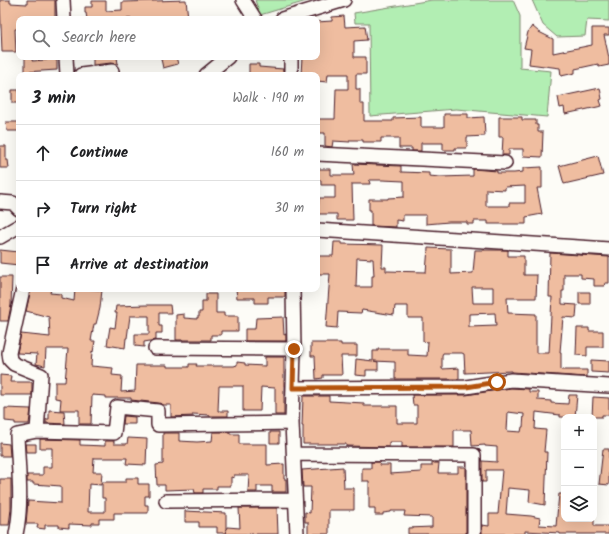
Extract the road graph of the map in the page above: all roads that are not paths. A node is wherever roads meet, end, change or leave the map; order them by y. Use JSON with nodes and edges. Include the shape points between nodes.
{"nodes":[{"id":1,"x":63,"y":0,"type":"edge"},
{"id":2,"x":244,"y":0,"type":"edge"},
{"id":3,"x":344,"y":0,"type":"edge"},
{"id":4,"x":64,"y":16,"type":"edge"},
{"id":5,"x":253,"y":16,"type":"edge"},
{"id":6,"x":294,"y":16,"type":"edge"},
{"id":7,"x":66,"y":60,"type":"edge"},
{"id":8,"x":224,"y":60,"type":"edge"},
{"id":9,"x":291,"y":60,"type":"edge"},
{"id":10,"x":112,"y":71,"type":"dead end"},
{"id":11,"x":67,"y":72,"type":"edge"},
{"id":12,"x":104,"y":72,"type":"edge"},
{"id":13,"x":210,"y":72,"type":"edge"},
{"id":14,"x":291,"y":72,"type":"edge"},
{"id":15,"x":320,"y":154,"type":"edge"},
{"id":16,"x":504,"y":163,"type":"dead end"},
{"id":17,"x":0,"y":202,"type":"edge"},
{"id":18,"x":16,"y":206,"type":"edge"},
{"id":19,"x":16,"y":228,"type":"edge"},
{"id":20,"x":320,"y":230,"type":"edge"},
{"id":21,"x":0,"y":237,"type":"edge"},
{"id":22,"x":609,"y":249,"type":"edge"},
{"id":23,"x":22,"y":292,"type":"edge"},
{"id":24,"x":293,"y":292,"type":"edge"},
{"id":25,"x":155,"y":348,"type":"dead end"},
{"id":26,"x":294,"y":349,"type":"junction"},
{"id":27,"x":609,"y":386,"type":"edge"},
{"id":28,"x":293,"y":388,"type":"junction"},
{"id":29,"x":292,"y":423,"type":"junction"},
{"id":30,"x":37,"y":431,"type":"junction"},
{"id":31,"x":294,"y":454,"type":"junction"},
{"id":32,"x":296,"y":500,"type":"junction"},
{"id":33,"x":166,"y":501,"type":"dead end"},
{"id":34,"x":16,"y":534,"type":"edge"},
{"id":35,"x":297,"y":534,"type":"edge"},
{"id":36,"x":474,"y":534,"type":"edge"}],
"edges":[{"from":1,"to":4,"type":"street"},
{"from":2,"to":5,"type":"street"},
{"from":3,"to":6,"type":"street"},
{"from":7,"to":11,"type":"street"},
{"from":8,"to":13,"type":"street"},
{"from":9,"to":14,"type":"street"},
{"from":10,"to":12,"type":"street"},
{"from":15,"to":16,"type":"street"},
{"from":17,"to":18,"type":"street","via":[[13,203]]},
{"from":19,"to":21,"type":"street"},
{"from":20,"to":22,"type":"street"},
{"from":23,"to":30,"type":"street","via":[[9,353],[14,364],[41,375]]},
{"from":24,"to":26,"type":"street"},
{"from":25,"to":26,"type":"street"},
{"from":26,"to":28,"type":"street"},
{"from":27,"to":28,"type":"street","via":[[511,380],[466,387]]},
{"from":28,"to":29,"type":"street"},
{"from":29,"to":30,"type":"street","via":[[158,425],[158,411],[117,407],[114,433]]},
{"from":29,"to":31,"type":"street"},
{"from":30,"to":34,"type":"street","via":[[17,435],[20,489]]},
{"from":31,"to":32,"type":"street"},
{"from":31,"to":36,"type":"street","via":[[474,455]]},
{"from":32,"to":33,"type":"street"},
{"from":32,"to":35,"type":"street"}]}
